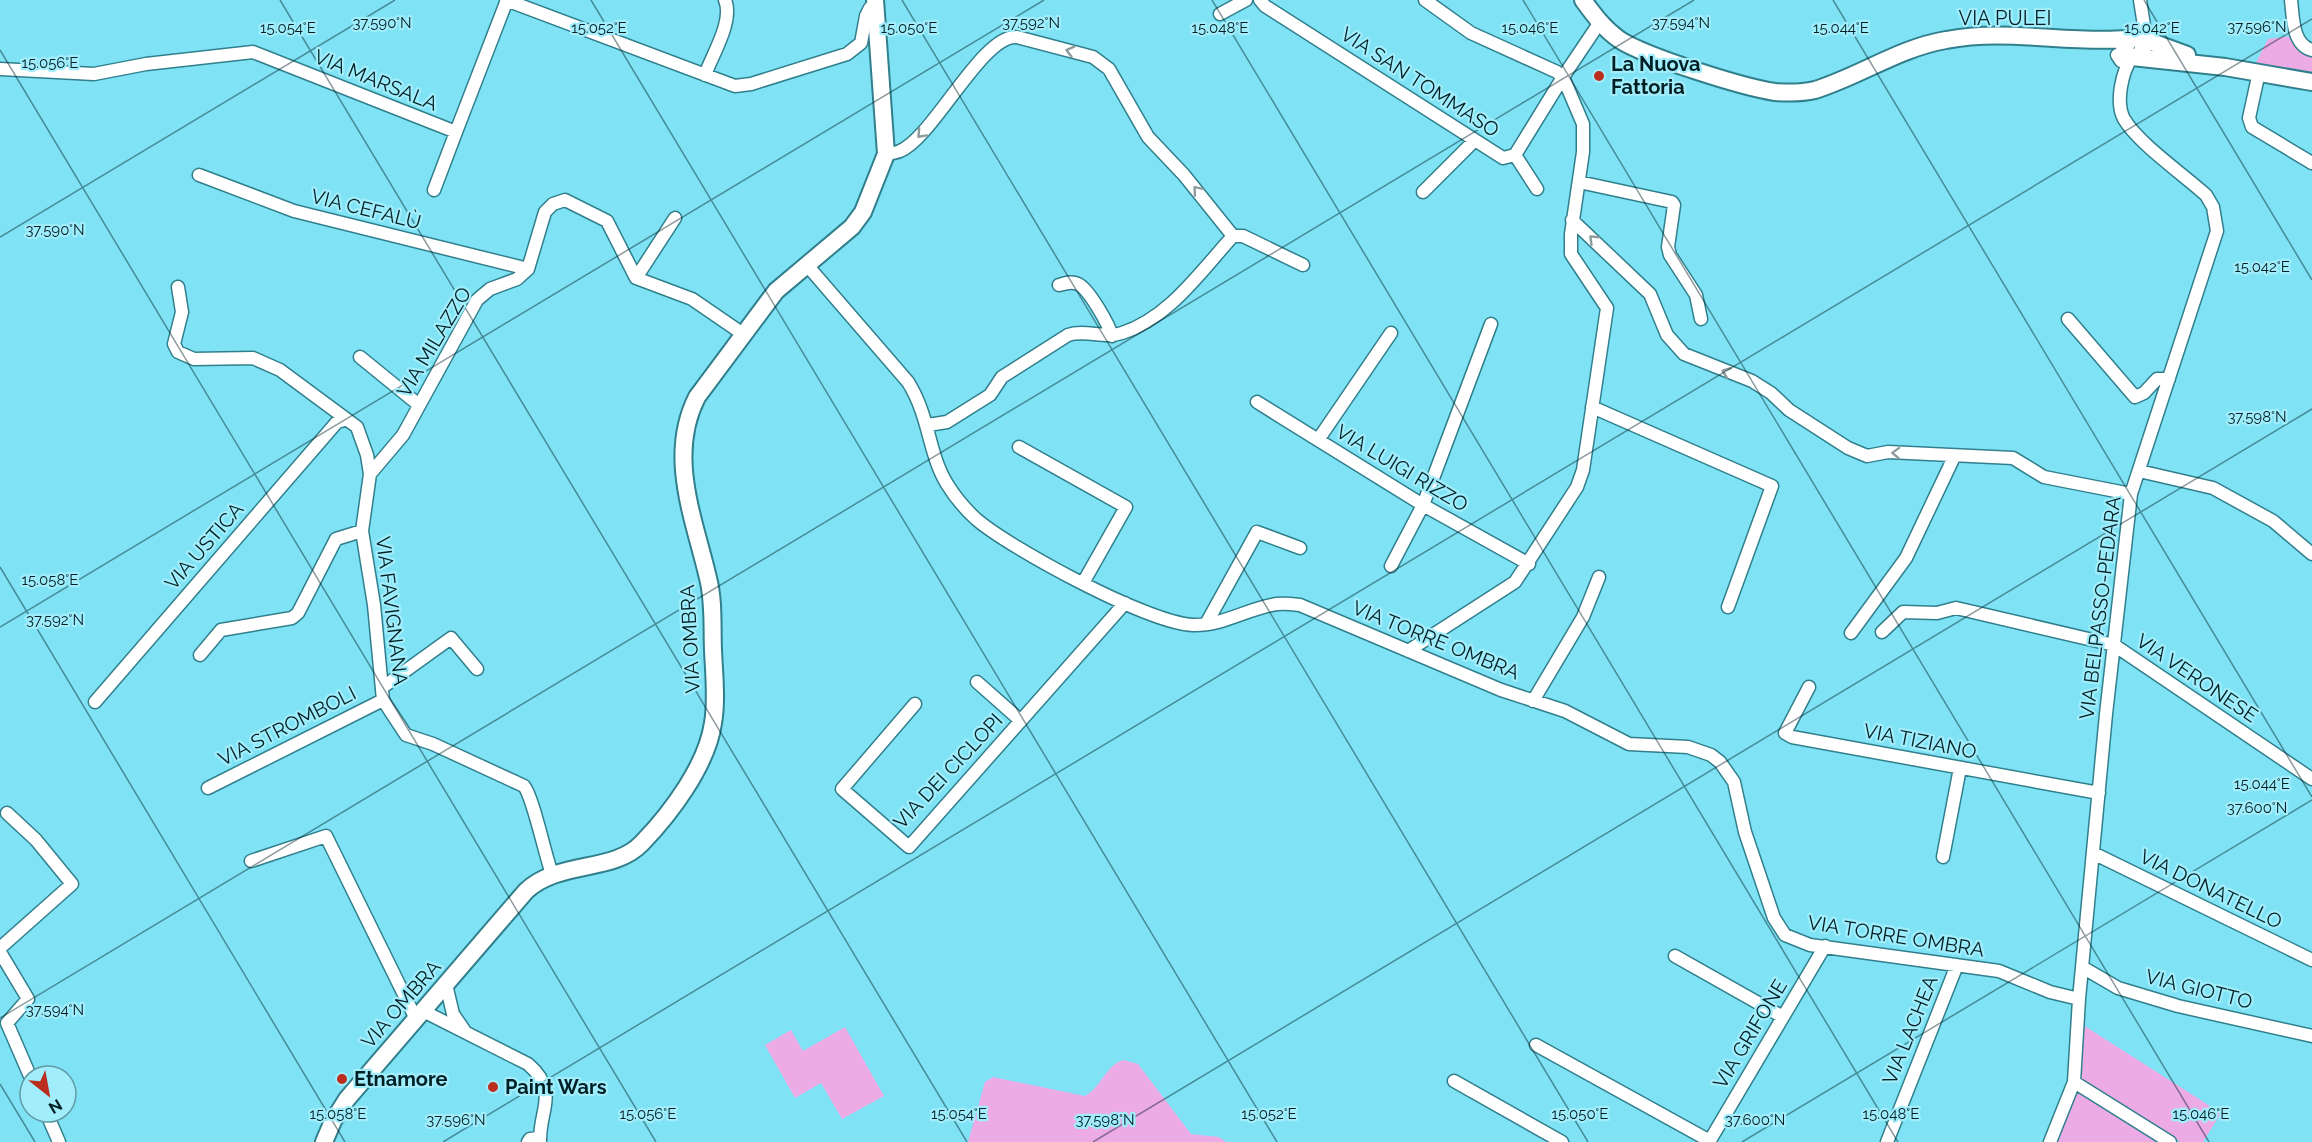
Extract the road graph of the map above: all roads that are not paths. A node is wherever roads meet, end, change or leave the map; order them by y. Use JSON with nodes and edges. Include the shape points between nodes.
{"nodes":[{"id":1,"x":507,"y":0,"type":"edge"},
{"id":2,"x":724,"y":0,"type":"edge"},
{"id":3,"x":1246,"y":0,"type":"edge"},
{"id":4,"x":1260,"y":0,"type":"edge"},
{"id":5,"x":1425,"y":0,"type":"edge"},
{"id":6,"x":1583,"y":0,"type":"edge"},
{"id":7,"x":2139,"y":0,"type":"edge"},
{"id":8,"x":2291,"y":0,"type":"edge"},
{"id":9,"x":875,"y":3,"type":"edge"},
{"id":10,"x":1220,"y":14,"type":"dead end"},
{"id":11,"x":1598,"y":19,"type":"junction"},
{"id":12,"x":2133,"y":47,"type":"junction"},
{"id":13,"x":2312,"y":50,"type":"edge"},
{"id":14,"x":0,"y":69,"type":"edge"},
{"id":15,"x":2259,"y":72,"type":"junction"},
{"id":16,"x":705,"y":75,"type":"junction"},
{"id":17,"x":1560,"y":75,"type":"junction"},
{"id":18,"x":2312,"y":82,"type":"edge"},
{"id":19,"x":456,"y":132,"type":"junction"},
{"id":20,"x":1474,"y":141,"type":"junction"},
{"id":21,"x":886,"y":154,"type":"junction"},
{"id":22,"x":1515,"y":155,"type":"junction"},
{"id":23,"x":2312,"y":163,"type":"edge"},
{"id":24,"x":199,"y":175,"type":"dead end"},
{"id":25,"x":1579,"y":182,"type":"junction"},
{"id":26,"x":1537,"y":189,"type":"dead end"},
{"id":27,"x":434,"y":190,"type":"dead end"},
{"id":28,"x":1423,"y":192,"type":"dead end"},
{"id":29,"x":675,"y":218,"type":"dead end"},
{"id":30,"x":1572,"y":220,"type":"junction"},
{"id":31,"x":1233,"y":236,"type":"junction"},
{"id":32,"x":806,"y":264,"type":"junction"},
{"id":33,"x":1303,"y":265,"type":"dead end"},
{"id":34,"x":528,"y":268,"type":"junction"},
{"id":35,"x":636,"y":278,"type":"junction"},
{"id":36,"x":1059,"y":285,"type":"dead end"},
{"id":37,"x":178,"y":287,"type":"dead end"},
{"id":38,"x":2068,"y":319,"type":"dead end"},
{"id":39,"x":1701,"y":320,"type":"dead end"},
{"id":40,"x":1491,"y":324,"type":"dead end"},
{"id":41,"x":744,"y":333,"type":"junction"},
{"id":42,"x":1391,"y":333,"type":"dead end"},
{"id":43,"x":1112,"y":336,"type":"junction"},
{"id":44,"x":360,"y":357,"type":"dead end"},
{"id":45,"x":2169,"y":379,"type":"junction"},
{"id":46,"x":1257,"y":402,"type":"dead end"},
{"id":47,"x":419,"y":405,"type":"junction"},
{"id":48,"x":1592,"y":407,"type":"junction"},
{"id":49,"x":345,"y":420,"type":"junction"},
{"id":50,"x":928,"y":425,"type":"junction"},
{"id":51,"x":1318,"y":440,"type":"junction"},
{"id":52,"x":1019,"y":447,"type":"dead end"},
{"id":53,"x":1954,"y":457,"type":"junction"},
{"id":54,"x":2139,"y":471,"type":"junction"},
{"id":55,"x":370,"y":474,"type":"junction"},
{"id":56,"x":2131,"y":495,"type":"junction"},
{"id":57,"x":1424,"y":505,"type":"junction"},
{"id":58,"x":362,"y":531,"type":"junction"},
{"id":59,"x":1300,"y":548,"type":"dead end"},
{"id":60,"x":2310,"y":548,"type":"edge"},
{"id":61,"x":1528,"y":564,"type":"junction"},
{"id":62,"x":1391,"y":566,"type":"dead end"},
{"id":63,"x":1599,"y":577,"type":"dead end"},
{"id":64,"x":1083,"y":583,"type":"junction"},
{"id":65,"x":1125,"y":603,"type":"junction"},
{"id":66,"x":1728,"y":607,"type":"dead end"},
{"id":67,"x":1206,"y":624,"type":"junction"},
{"id":68,"x":1882,"y":632,"type":"dead end"},
{"id":69,"x":1851,"y":633,"type":"dead end"},
{"id":70,"x":2114,"y":645,"type":"junction"},
{"id":71,"x":1408,"y":651,"type":"junction"},
{"id":72,"x":200,"y":655,"type":"dead end"},
{"id":73,"x":477,"y":669,"type":"dead end"},
{"id":74,"x":977,"y":682,"type":"dead end"},
{"id":75,"x":1809,"y":687,"type":"dead end"},
{"id":76,"x":383,"y":693,"type":"junction"},
{"id":77,"x":1533,"y":701,"type":"junction"},
{"id":78,"x":95,"y":702,"type":"dead end"},
{"id":79,"x":915,"y":704,"type":"dead end"},
{"id":80,"x":1021,"y":721,"type":"junction"},
{"id":81,"x":1960,"y":768,"type":"junction"},
{"id":82,"x":2312,"y":779,"type":"edge"},
{"id":83,"x":208,"y":788,"type":"dead end"},
{"id":84,"x":2099,"y":793,"type":"junction"},
{"id":85,"x":7,"y":813,"type":"dead end"},
{"id":86,"x":2093,"y":853,"type":"junction"},
{"id":87,"x":1943,"y":857,"type":"dead end"},
{"id":88,"x":251,"y":861,"type":"dead end"},
{"id":89,"x":552,"y":874,"type":"junction"},
{"id":90,"x":1825,"y":946,"type":"junction"},
{"id":91,"x":0,"y":950,"type":"edge"},
{"id":92,"x":1675,"y":956,"type":"dead end"},
{"id":93,"x":2312,"y":960,"type":"edge"},
{"id":94,"x":1956,"y":965,"type":"junction"},
{"id":95,"x":2082,"y":967,"type":"junction"},
{"id":96,"x":446,"y":984,"type":"junction"},
{"id":97,"x":2079,"y":999,"type":"junction"},
{"id":98,"x":419,"y":1015,"type":"junction"},
{"id":99,"x":1783,"y":1017,"type":"junction"},
{"id":100,"x":466,"y":1033,"type":"junction"},
{"id":101,"x":2312,"y":1036,"type":"edge"},
{"id":102,"x":1536,"y":1045,"type":"dead end"},
{"id":103,"x":25,"y":1064,"type":"edge"},
{"id":104,"x":1455,"y":1080,"type":"dead end"},
{"id":105,"x":2074,"y":1082,"type":"junction"},
{"id":106,"x":51,"y":1124,"type":"edge"},
{"id":107,"x":536,"y":1141,"type":"edge"},
{"id":108,"x":59,"y":1142,"type":"edge"},
{"id":109,"x":324,"y":1142,"type":"edge"},
{"id":110,"x":1562,"y":1142,"type":"edge"},
{"id":111,"x":1709,"y":1142,"type":"edge"},
{"id":112,"x":1887,"y":1142,"type":"edge"},
{"id":113,"x":2050,"y":1142,"type":"edge"},
{"id":114,"x":2170,"y":1142,"type":"edge"}],
"edges":[{"from":1,"to":16,"type":"street"},
{"from":1,"to":19,"type":"street","name":"VIA MARSALA"},
{"from":2,"to":16,"type":"street","via":[[725,21]]},
{"from":3,"to":10,"type":"street"},
{"from":4,"to":20,"type":"street","name":"VIA SAN TOMMASO"},
{"from":5,"to":17,"type":"street","via":[[1471,33]]},
{"from":6,"to":11,"type":"main road","name":"VIA PULEI"},
{"from":7,"to":12,"type":"street"},
{"from":7,"to":12,"type":"street"},
{"from":8,"to":13,"type":"street","via":[[2297,35],[2301,44]]},
{"from":9,"to":16,"type":"street","via":[[866,16],[861,44],[847,54],[743,86]]},
{"from":9,"to":21,"type":"main road","name":"VIA OMBRA"},
{"from":11,"to":12,"type":"main road","name":"VIA PULEI","via":[[1621,40],[1649,53],[1756,87],[1791,93],[1813,90],[1905,51],[1947,39],[2003,35],[2068,39],[2104,48]]},
{"from":11,"to":17,"type":"street","name":"VIA SAN TOMMASO"},
{"from":12,"to":15,"type":"main road","name":"VIA PULEI"},
{"from":12,"to":45,"type":"street","name":"VIA BELPASSO-PEDARA","via":[[2120,108],[2130,127],[2206,195],[2213,207],[2217,231]]},
{"from":14,"to":19,"type":"street","name":"VIA MARSALA","via":[[94,74],[253,52]]},
{"from":15,"to":18,"type":"main road"},
{"from":15,"to":23,"type":"street","via":[[2249,118],[2252,127]]},
{"from":17,"to":22,"type":"street","name":"VIA SAN TOMMASO"},
{"from":17,"to":25,"type":"street","via":[[1583,124]]},
{"from":19,"to":27,"type":"street"},
{"from":20,"to":22,"type":"street","name":"VIA SAN TOMMASO","via":[[1503,158]]},
{"from":20,"to":28,"type":"street"},
{"from":31,"to":21,"type":"street","one_way":true,"via":[[1148,136],[1109,69],[1094,57],[1017,37],[1005,39],[970,71],[909,145]]},
{"from":21,"to":32,"type":"main road","name":"VIA OMBRA","via":[[858,220]]},
{"from":22,"to":26,"type":"street"},
{"from":24,"to":34,"type":"street","name":"VIA CEFALÙ","via":[[294,211]]},
{"from":25,"to":30,"type":"street"},
{"from":25,"to":39,"type":"street","via":[[1672,202],[1668,247],[1696,295]]},
{"from":29,"to":35,"type":"street"},
{"from":30,"to":48,"type":"street","via":[[1572,258],[1606,308]]},
{"from":53,"to":30,"type":"street","one_way":true,"via":[[1888,452],[1867,456],[1789,410],[1752,381],[1684,354],[1667,335],[1650,294]]},
{"from":31,"to":33,"type":"street","via":[[1243,236]]},
{"from":31,"to":43,"type":"street","via":[[1174,300],[1153,317]]},
{"from":32,"to":41,"type":"main road","name":"VIA OMBRA","via":[[776,291]]},
{"from":32,"to":50,"type":"street","name":"VIA TORRE OMBRA","via":[[908,382]]},
{"from":34,"to":35,"type":"street","via":[[545,212],[565,200],[608,221]]},
{"from":34,"to":47,"type":"street","name":"VIA MILAZZO","via":[[517,279],[483,293]]},
{"from":35,"to":41,"type":"street","via":[[692,298]]},
{"from":36,"to":43,"type":"street","via":[[1074,283],[1083,288],[1110,326]]},
{"from":37,"to":49,"type":"street","name":"VIA FAVIGNANA","via":[[182,312],[174,344],[178,352],[194,359],[253,358],[280,370]]},
{"from":38,"to":45,"type":"street","via":[[2135,397],[2157,380]]},
{"from":40,"to":57,"type":"street"},
{"from":41,"to":89,"type":"main road","name":"VIA OMBRA","via":[[698,397],[683,438],[686,488],[712,603],[714,721],[705,756],[649,836],[633,851]]},
{"from":42,"to":51,"type":"street"},
{"from":43,"to":50,"type":"street","via":[[1068,335],[1002,377],[990,395],[947,422]]},
{"from":44,"to":47,"type":"street"},
{"from":45,"to":54,"type":"street","name":"VIA BELPASSO-PEDARA"},
{"from":46,"to":51,"type":"street","name":"VIA LUIGI RIZZO"},
{"from":47,"to":55,"type":"street","name":"VIA MILAZZO","via":[[403,435]]},
{"from":48,"to":61,"type":"street","via":[[1577,487]]},
{"from":48,"to":66,"type":"street","via":[[1772,486]]},
{"from":49,"to":55,"type":"street","name":"VIA FAVIGNANA","via":[[357,427]]},
{"from":49,"to":78,"type":"street","name":"VIA USTICA","via":[[337,422]]},
{"from":50,"to":64,"type":"street","name":"VIA TORRE OMBRA","via":[[939,468],[968,510],[994,532]]},
{"from":51,"to":57,"type":"street","name":"VIA LUIGI RIZZO"},
{"from":52,"to":64,"type":"street","via":[[1126,507]]},
{"from":53,"to":56,"type":"street","via":[[2013,458],[2044,477]]},
{"from":53,"to":69,"type":"street","via":[[1906,558]]},
{"from":54,"to":56,"type":"street","name":"VIA BELPASSO-PEDARA"},
{"from":54,"to":60,"type":"street","via":[[2213,488],[2273,521]]},
{"from":55,"to":58,"type":"street","name":"VIA FAVIGNANA"},
{"from":56,"to":70,"type":"street","name":"VIA BELPASSO-PEDARA"},
{"from":57,"to":61,"type":"street","name":"VIA LUIGI RIZZO"},
{"from":57,"to":62,"type":"street"},
{"from":58,"to":72,"type":"street","via":[[336,539],[292,618],[221,630]]},
{"from":58,"to":76,"type":"street","name":"VIA FAVIGNANA"},
{"from":59,"to":67,"type":"street","via":[[1257,532]]},
{"from":61,"to":71,"type":"street","via":[[1515,582]]},
{"from":63,"to":77,"type":"street","via":[[1583,617]]},
{"from":64,"to":65,"type":"street","name":"VIA TORRE OMBRA"},
{"from":65,"to":67,"type":"street","name":"VIA TORRE OMBRA","via":[[1166,619]]},
{"from":65,"to":80,"type":"street","name":"VIA DEI CICLOPI"},
{"from":67,"to":71,"type":"street","name":"VIA TORRE OMBRA","via":[[1278,604],[1300,605]]},
{"from":68,"to":70,"type":"street","name":"VIA VERONESE","via":[[1903,612],[1937,613],[1956,608]]},
{"from":70,"to":82,"type":"street","name":"VIA VERONESE"},
{"from":70,"to":84,"type":"street","name":"VIA BELPASSO-PEDARA"},
{"from":71,"to":77,"type":"street","name":"VIA TORRE OMBRA"},
{"from":73,"to":76,"type":"street","name":"VIA STROMBOLI","via":[[451,638]]},
{"from":74,"to":80,"type":"street"},
{"from":75,"to":81,"type":"street","name":"VIA TIZIANO","via":[[1785,733],[1792,737]]},
{"from":76,"to":83,"type":"street","name":"VIA STROMBOLI"},
{"from":76,"to":89,"type":"street","name":"VIA FAVIGNANA","via":[[406,735],[524,786]]},
{"from":77,"to":90,"type":"street","name":"VIA TORRE OMBRA","via":[[1565,711],[1629,744],[1688,747],[1720,762],[1738,793],[1745,832],[1774,918],[1794,940]]},
{"from":79,"to":80,"type":"street","name":"VIA DEI CICLOPI","via":[[842,789],[909,847]]},
{"from":81,"to":84,"type":"street","name":"VIA TIZIANO"},
{"from":81,"to":87,"type":"street"},
{"from":84,"to":86,"type":"street","name":"VIA BELPASSO-PEDARA"},
{"from":85,"to":91,"type":"street","via":[[36,840],[72,884]]},
{"from":86,"to":93,"type":"street","name":"VIA DONATELLO"},
{"from":86,"to":95,"type":"street","name":"VIA BELPASSO-PEDARA"},
{"from":88,"to":98,"type":"street","via":[[326,836]]},
{"from":89,"to":96,"type":"main road","name":"VIA OMBRA","via":[[526,891]]},
{"from":90,"to":94,"type":"street","name":"VIA TORRE OMBRA"},
{"from":90,"to":99,"type":"street","name":"VIA GRIFONE"},
{"from":91,"to":103,"type":"street","via":[[28,999],[7,1023]]},
{"from":92,"to":99,"type":"street"},
{"from":94,"to":97,"type":"street","name":"VIA TORRE OMBRA","via":[[1999,971]]},
{"from":94,"to":112,"type":"street","name":"VIA LACHEA"},
{"from":95,"to":97,"type":"street","name":"VIA BELPASSO-PEDARA"},
{"from":95,"to":101,"type":"street","name":"VIA GIOTTO","via":[[2118,988],[2178,1006]]},
{"from":96,"to":98,"type":"main road","name":"VIA OMBRA"},
{"from":96,"to":100,"type":"street","via":[[453,1014]]},
{"from":97,"to":105,"type":"street","name":"VIA BELPASSO-PEDARA"},
{"from":98,"to":100,"type":"street"},
{"from":98,"to":109,"type":"main road","name":"VIA OMBRA","via":[[347,1099]]},
{"from":99,"to":111,"type":"street","name":"VIA GRIFONE"},
{"from":100,"to":107,"type":"street","via":[[528,1064],[542,1079],[547,1103]]},
{"from":102,"to":111,"type":"street"},
{"from":104,"to":110,"type":"street"},
{"from":105,"to":113,"type":"street","name":"VIA BELPASSO-PEDARA"},
{"from":105,"to":114,"type":"street"},
{"from":106,"to":108,"type":"street"}]}
